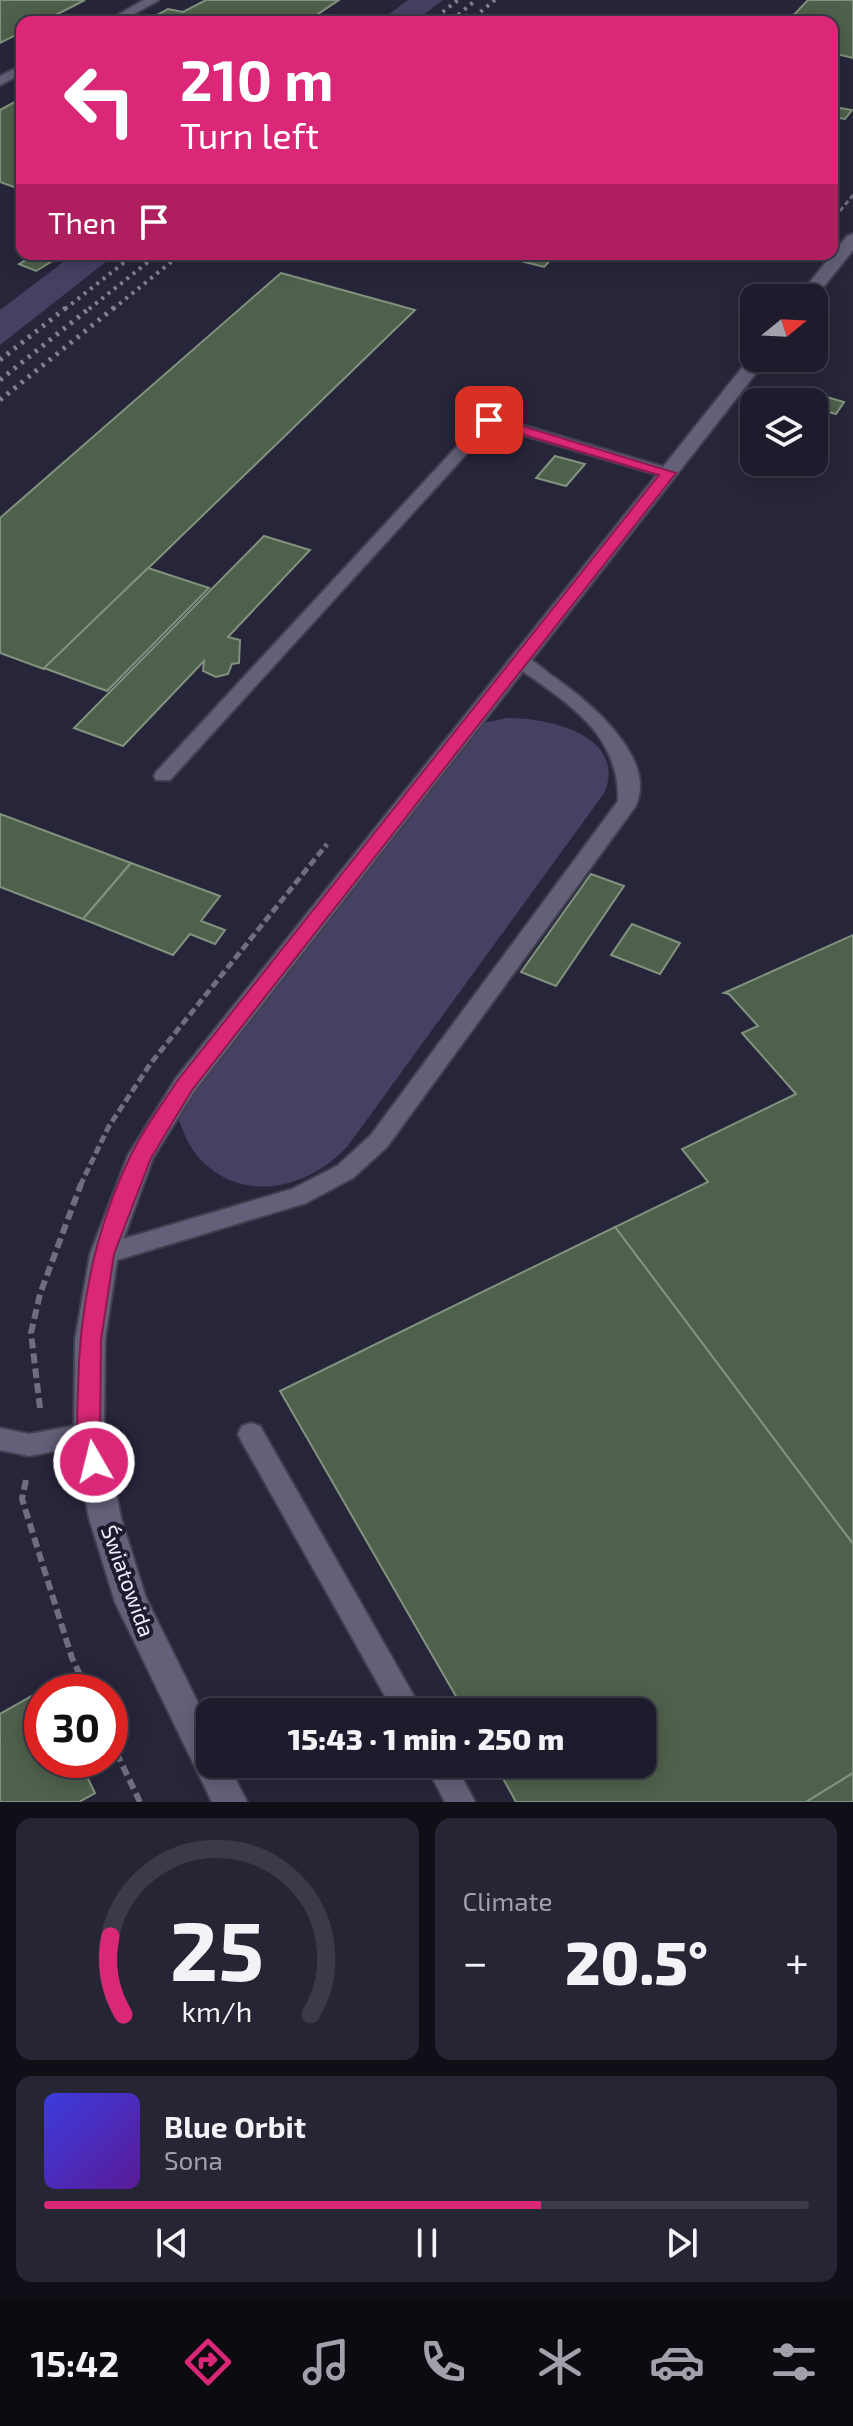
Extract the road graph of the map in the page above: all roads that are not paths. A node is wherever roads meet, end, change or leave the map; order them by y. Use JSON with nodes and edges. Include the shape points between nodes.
{"nodes":[{"id":1,"x":153,"y":0,"type":"edge"},
{"id":2,"x":122,"y":16,"type":"edge"},
{"id":3,"x":853,"y":239,"type":"edge"},
{"id":4,"x":838,"y":258,"type":"edge"},
{"id":5,"x":836,"y":260,"type":"edge"},
{"id":6,"x":817,"y":284,"type":"edge"},
{"id":7,"x":748,"y":372,"type":"edge"},
{"id":8,"x":668,"y":473,"type":"junction"},
{"id":9,"x":520,"y":661,"type":"junction"},
{"id":10,"x":163,"y":776,"type":"dead end"},
{"id":11,"x":104,"y":1254,"type":"junction"},
{"id":12,"x":89,"y":1434,"type":"junction"},
{"id":13,"x":251,"y":1434,"type":"dead end"},
{"id":14,"x":1,"y":1440,"type":"edge"},
{"id":15,"x":401,"y":1698,"type":"edge"},
{"id":16,"x":196,"y":1735,"type":"edge"},
{"id":17,"x":217,"y":1778,"type":"edge"},
{"id":18,"x":447,"y":1778,"type":"edge"},
{"id":19,"x":230,"y":1802,"type":"edge"},
{"id":20,"x":461,"y":1802,"type":"edge"}],
"edges":[{"from":1,"to":2,"type":"lane"},
{"from":3,"to":4,"type":"street"},
{"from":5,"to":6,"type":"street"},
{"from":7,"to":8,"type":"street","name":"Światowida"},
{"from":8,"to":9,"type":"street","name":"Światowida"},
{"from":8,"to":10,"type":"lane","via":[[489,420]]},
{"from":9,"to":11,"type":"street","name":"Światowida","via":[[185,1085],[141,1155]]},
{"from":9,"to":11,"type":"lane","via":[[579,705],[614,742],[626,765],[628,802],[359,1162],[298,1196]]},
{"from":11,"to":12,"type":"street","name":"Światowida","via":[[90,1340]]},
{"from":12,"to":14,"type":"lane","via":[[29,1445]]},
{"from":12,"to":16,"type":"street","name":"Światowida","via":[[105,1518],[131,1602]]},
{"from":13,"to":15,"type":"lane"},
{"from":17,"to":19,"type":"street","name":"Światowida"},
{"from":18,"to":20,"type":"lane"}]}
